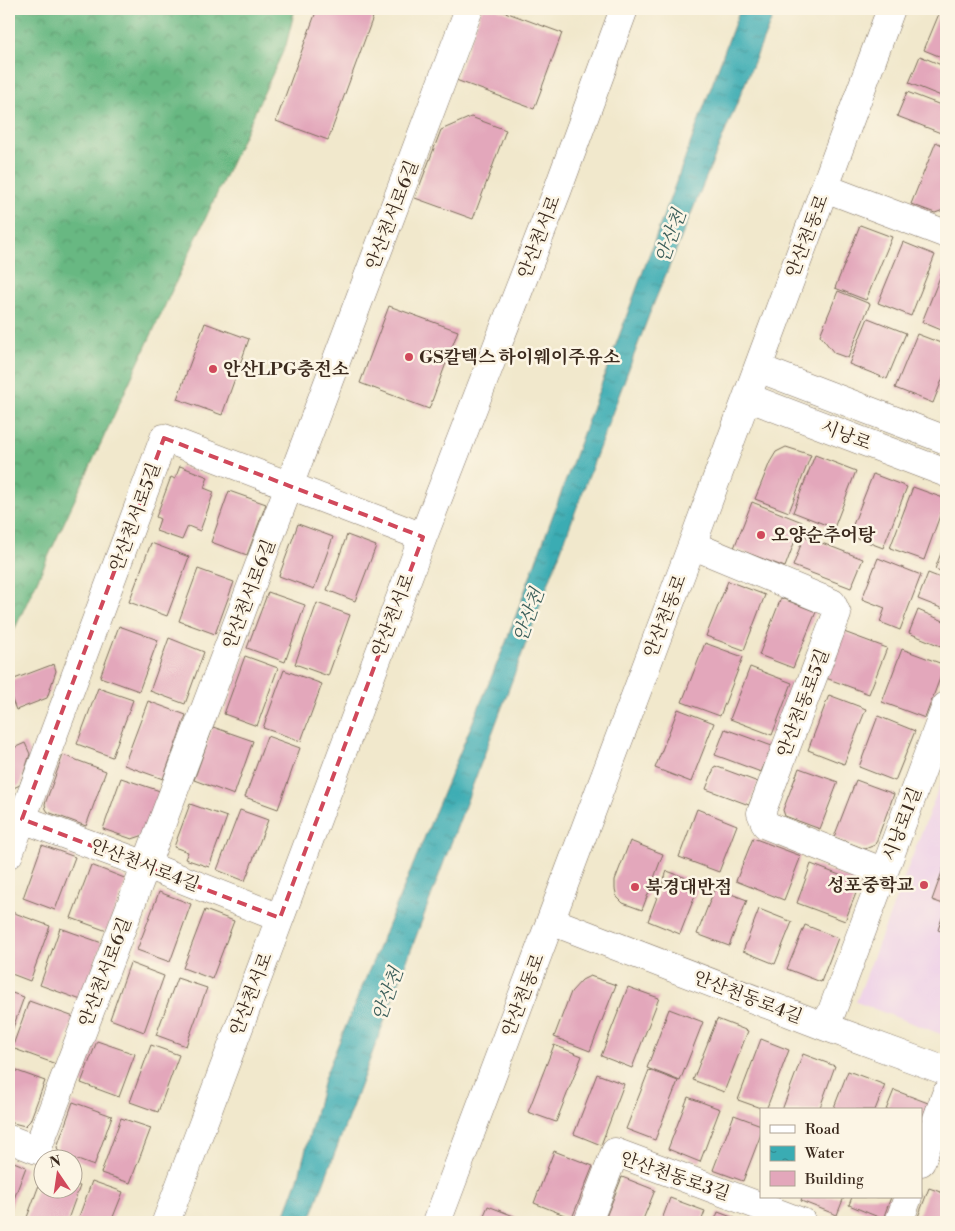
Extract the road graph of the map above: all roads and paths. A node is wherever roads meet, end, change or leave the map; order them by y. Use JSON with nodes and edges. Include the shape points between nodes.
{"nodes":[{"id":1,"x":469,"y":9,"type":"edge"},
{"id":2,"x":624,"y":9,"type":"edge"},
{"id":3,"x":891,"y":9,"type":"edge"},
{"id":4,"x":825,"y":188,"type":"junction"},
{"id":5,"x":946,"y":234,"type":"edge"},
{"id":6,"x":758,"y":368,"type":"junction"},
{"id":7,"x":746,"y":397,"type":"junction"},
{"id":8,"x":946,"y":440,"type":"edge"},
{"id":9,"x":946,"y":473,"type":"edge"},
{"id":10,"x":290,"y":486,"type":"junction"},
{"id":11,"x":423,"y":537,"type":"junction"},
{"id":12,"x":692,"y":546,"type":"junction"},
{"id":13,"x":946,"y":706,"type":"edge"},
{"id":14,"x":15,"y":817,"type":"edge"},
{"id":15,"x":9,"y":854,"type":"edge"},
{"id":16,"x":146,"y":865,"type":"junction"},
{"id":17,"x":884,"y":872,"type":"junction"},
{"id":18,"x":280,"y":918,"type":"junction"},
{"id":19,"x":551,"y":921,"type":"junction"},
{"id":20,"x":826,"y":1027,"type":"junction"},
{"id":21,"x":946,"y":1071,"type":"edge"},
{"id":22,"x":946,"y":1094,"type":"edge"},
{"id":23,"x":9,"y":1139,"type":"edge"},
{"id":24,"x":922,"y":1159,"type":"edge"},
{"id":25,"x":908,"y":1198,"type":"edge"},
{"id":26,"x":166,"y":1222,"type":"edge"},
{"id":27,"x":437,"y":1222,"type":"edge"},
{"id":28,"x":588,"y":1222,"type":"edge"},
{"id":29,"x":802,"y":1222,"type":"edge"},
{"id":30,"x":899,"y":1222,"type":"edge"}],
"edges":[{"from":1,"to":10,"type":"street","name":"안산천서로6길"},
{"from":2,"to":11,"type":"street","name":"안산천서로"},
{"from":3,"to":4,"type":"street","name":"안산천동로"},
{"from":4,"to":5,"type":"street"},
{"from":4,"to":6,"type":"street","name":"안산천동로"},
{"from":6,"to":7,"type":"street","name":"안산천동로"},
{"from":6,"to":8,"type":"street","name":"시낭로"},
{"from":7,"to":9,"type":"street","name":"시낭로"},
{"from":7,"to":12,"type":"street","name":"안산천동로"},
{"from":10,"to":11,"type":"street","name":"안산천서로5길"},
{"from":10,"to":14,"type":"street","name":"안산천서로5길","via":[[164,438]]},
{"from":10,"to":16,"type":"street","name":"안산천서로6길"},
{"from":11,"to":18,"type":"street","name":"안산천서로"},
{"from":12,"to":17,"type":"street","name":"안산천동로5길","via":[[832,603],[837,614],[761,813],[766,825]]},
{"from":12,"to":19,"type":"street","name":"안산천동로"},
{"from":13,"to":17,"type":"street","name":"시낭로1길"},
{"from":14,"to":15,"type":"street","name":"안산천서로5길"},
{"from":14,"to":16,"type":"street","name":"안산천서로4길"},
{"from":16,"to":18,"type":"street","name":"안산천서로4길"},
{"from":16,"to":23,"type":"street","name":"안산천서로6길","via":[[37,1150]]},
{"from":17,"to":20,"type":"street","name":"시낭로1길"},
{"from":18,"to":26,"type":"street","name":"안산천서로"},
{"from":19,"to":20,"type":"street","name":"안산천동로4길"},
{"from":19,"to":27,"type":"street","name":"안산천동로"},
{"from":20,"to":21,"type":"street","name":"안산천동로4길"},
{"from":22,"to":24,"type":"street"},
{"from":25,"to":30,"type":"street"},
{"from":28,"to":29,"type":"street","name":"안산천동로3길","via":[[615,1152]]}]}
